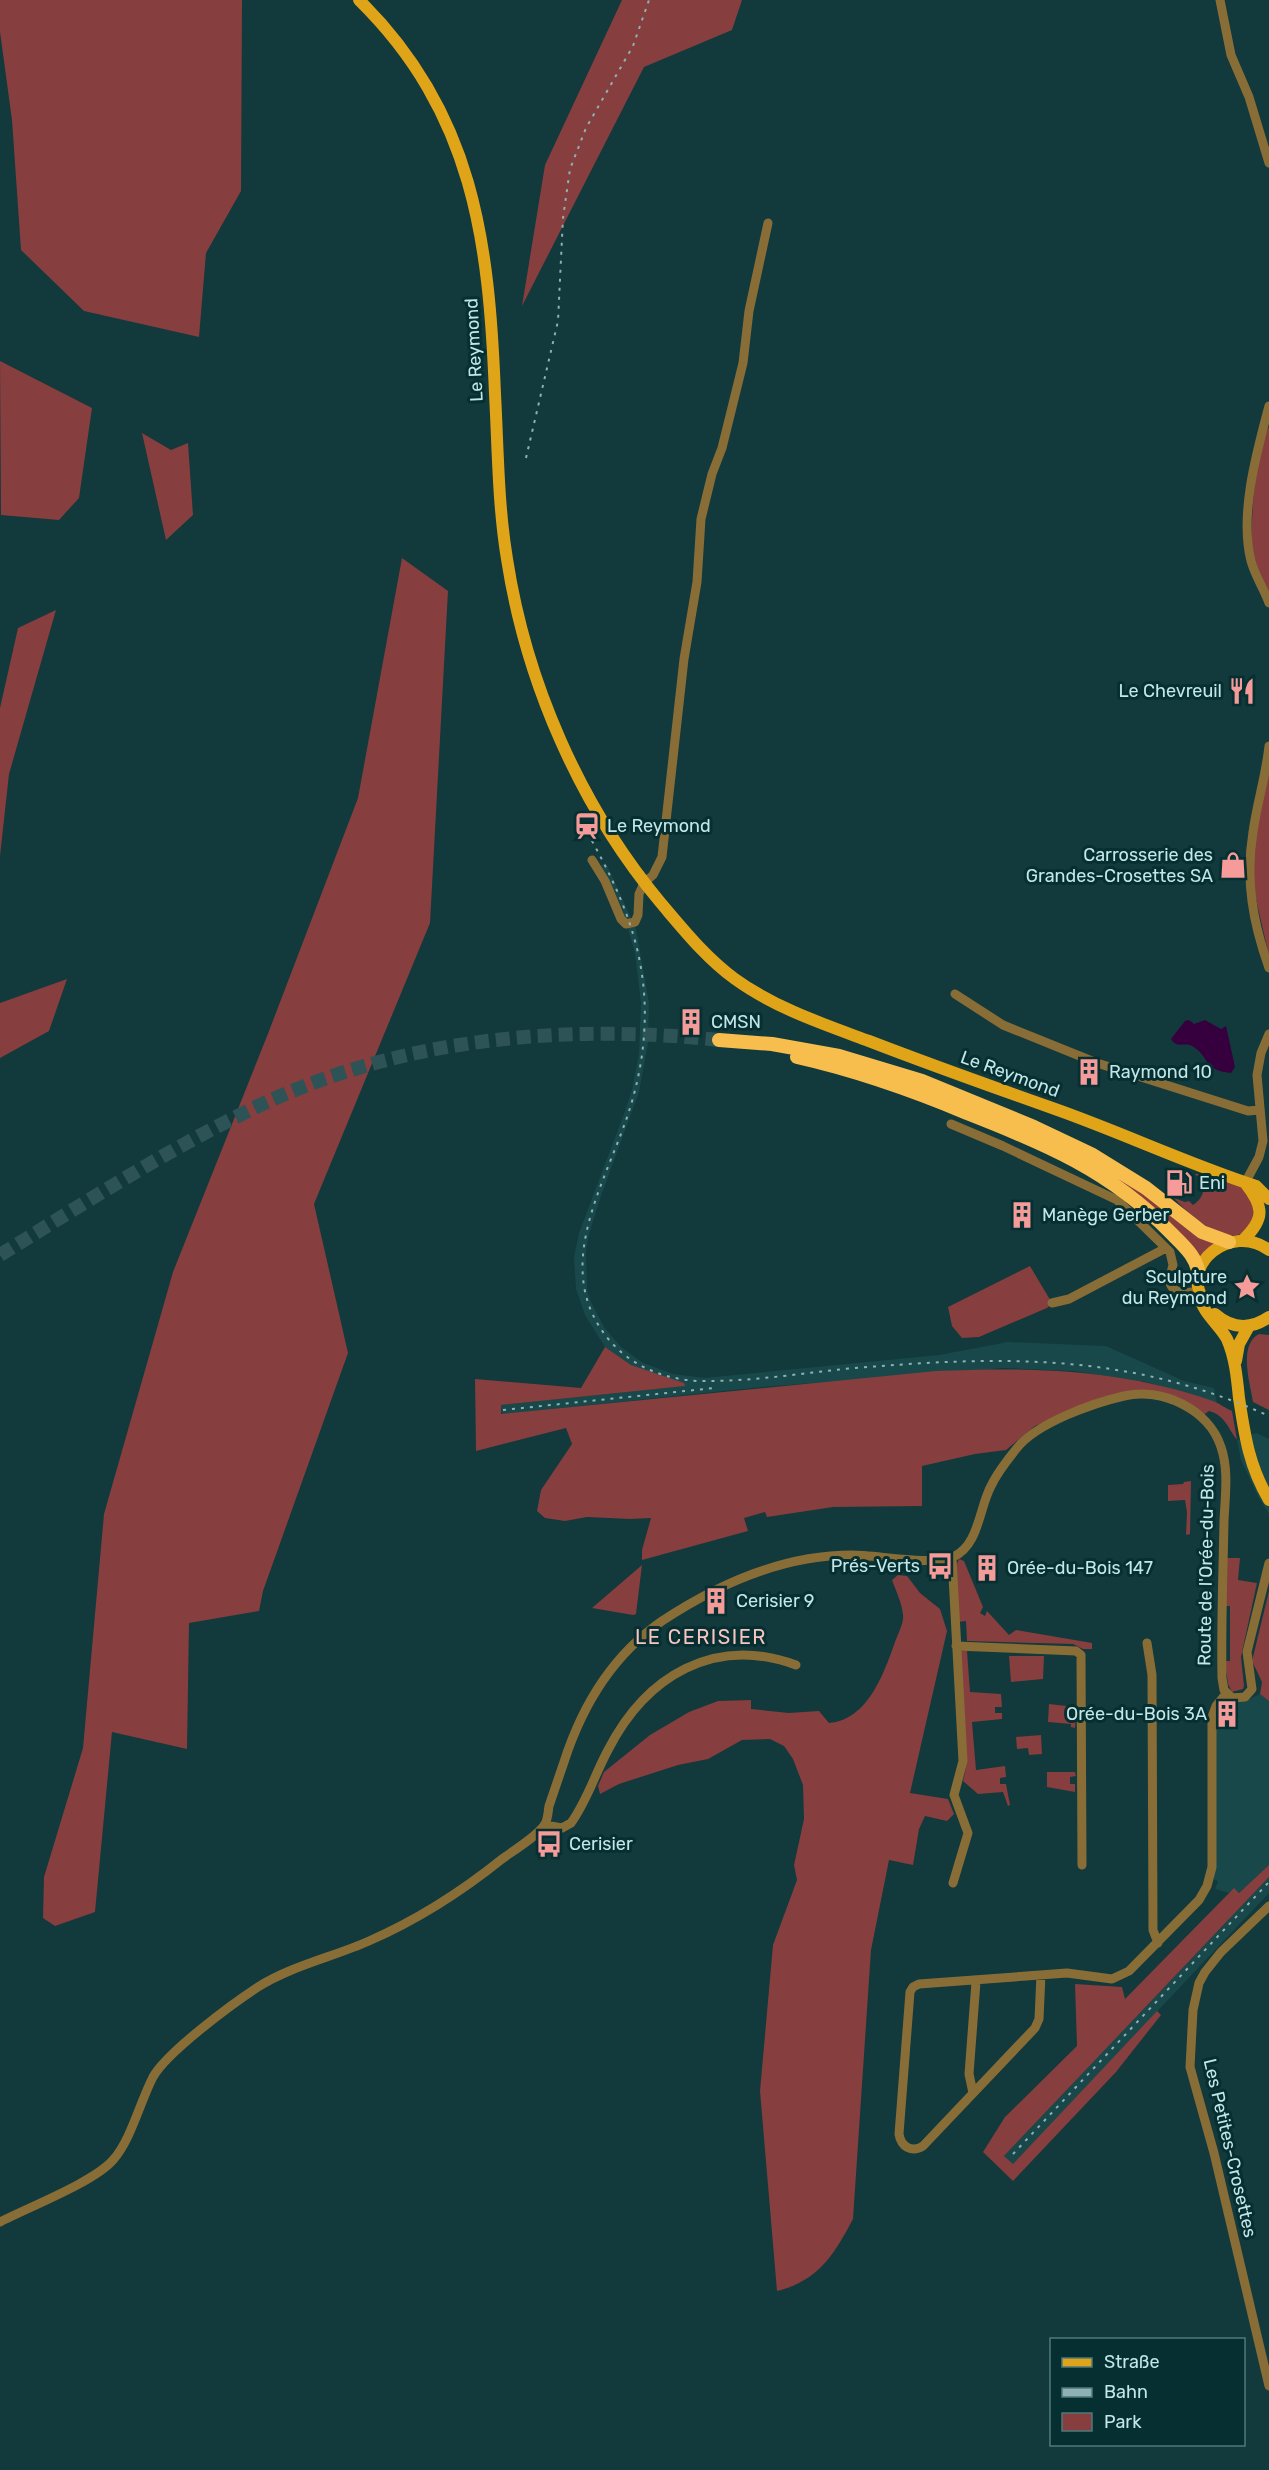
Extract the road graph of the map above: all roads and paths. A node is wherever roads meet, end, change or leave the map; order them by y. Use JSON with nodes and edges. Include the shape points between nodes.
{"nodes":[{"id":1,"x":359,"y":0,"type":"edge"},
{"id":2,"x":1220,"y":0,"type":"edge"},
{"id":3,"x":1269,"y":163,"type":"edge"},
{"id":4,"x":768,"y":223,"type":"dead end"},
{"id":5,"x":1268,"y":413,"type":"edge"},
{"id":6,"x":1269,"y":603,"type":"edge"},
{"id":7,"x":1269,"y":746,"type":"edge"},
{"id":8,"x":592,"y":860,"type":"dead end"},
{"id":9,"x":644,"y":883,"type":"junction"},
{"id":10,"x":1269,"y":968,"type":"edge"},
{"id":11,"x":955,"y":994,"type":"dead end"},
{"id":12,"x":1269,"y":1034,"type":"edge"},
{"id":13,"x":1260,"y":1110,"type":"junction"},
{"id":14,"x":951,"y":1124,"type":"dead end"},
{"id":15,"x":1266,"y":1148,"type":"edge"},
{"id":16,"x":1245,"y":1183,"type":"junction"},
{"id":17,"x":1269,"y":1199,"type":"edge"},
{"id":18,"x":1236,"y":1241,"type":"junction"},
{"id":19,"x":1166,"y":1248,"type":"junction"},
{"id":20,"x":1269,"y":1250,"type":"edge"},
{"id":21,"x":1200,"y":1288,"type":"junction"},
{"id":22,"x":1052,"y":1303,"type":"dead end"},
{"id":23,"x":1262,"y":1322,"type":"edge"},
{"id":24,"x":1236,"y":1368,"type":"junction"},
{"id":25,"x":1269,"y":1500,"type":"edge"},
{"id":26,"x":952,"y":1558,"type":"junction"},
{"id":27,"x":1269,"y":1563,"type":"edge"},
{"id":28,"x":1147,"y":1643,"type":"dead end"},
{"id":29,"x":956,"y":1646,"type":"junction"},
{"id":30,"x":796,"y":1665,"type":"dead end"},
{"id":31,"x":1226,"y":1695,"type":"junction"},
{"id":32,"x":545,"y":1825,"type":"junction"},
{"id":33,"x":1082,"y":1865,"type":"dead end"},
{"id":34,"x":953,"y":1883,"type":"dead end"},
{"id":35,"x":1269,"y":1906,"type":"edge"},
{"id":36,"x":1158,"y":1943,"type":"junction"},
{"id":37,"x":1041,"y":1975,"type":"junction"},
{"id":38,"x":976,"y":1982,"type":"junction"},
{"id":39,"x":973,"y":2093,"type":"junction"},
{"id":40,"x":0,"y":2222,"type":"edge"},
{"id":41,"x":1269,"y":2386,"type":"edge"}],
"edges":[{"from":1,"to":9,"type":"main road","name":"Le Reymond","via":[[404,51],[430,90],[467,175],[489,291],[502,521],[518,614],[546,704],[573,764],[613,837]]},
{"from":2,"to":3,"type":"street","via":[[1231,55],[1249,97]]},
{"from":4,"to":9,"type":"street","via":[[749,311],[744,363],[700,519],[697,582],[684,659],[662,857]]},
{"from":5,"to":6,"type":"street","via":[[1255,458],[1249,544],[1253,568]]},
{"from":7,"to":10,"type":"street","via":[[1252,833],[1249,872],[1254,919]]},
{"from":8,"to":9,"type":"street","via":[[626,924],[637,918]]},
{"from":9,"to":16,"type":"main road","name":"Le Reymond","via":[[710,958],[761,997],[806,1018]]},
{"from":11,"to":13,"type":"street","via":[[1003,1025],[1097,1063],[1248,1110]]},
{"from":12,"to":13,"type":"street","via":[[1258,1067]]},
{"from":13,"to":15,"type":"street"},
{"from":14,"to":19,"type":"street","via":[[1117,1200]]},
{"from":15,"to":16,"type":"street"},
{"from":16,"to":17,"type":"main road","name":"Le Reymond","via":[[1256,1186]]},
{"from":16,"to":18,"type":"main road","via":[[1260,1211],[1256,1226]]},
{"from":18,"to":20,"type":"main road","via":[[1260,1244]]},
{"from":18,"to":21,"type":"main road","via":[[1211,1252],[1204,1262]]},
{"from":18,"to":21,"type":"highway","via":[[1202,1232],[1146,1188],[1091,1154],[922,1081],[839,1056],[772,1044],[719,1040],[859,1073],[1062,1152],[1111,1180],[1142,1204],[1198,1265]]},
{"from":19,"to":21,"type":"street","via":[[1173,1261],[1168,1281],[1172,1289],[1184,1293]]},
{"from":19,"to":22,"type":"street","via":[[1069,1299]]},
{"from":21,"to":23,"type":"main road","via":[[1222,1320],[1238,1327]]},
{"from":21,"to":24,"type":"main road","via":[[1204,1309],[1227,1339]]},
{"from":23,"to":24,"type":"main road","via":[[1239,1344]]},
{"from":24,"to":25,"type":"main road","via":[[1249,1455]]},
{"from":26,"to":29,"type":"street"},
{"from":26,"to":31,"type":"street","name":"Route de l'Orée-du-Bois","via":[[968,1544],[990,1487],[1029,1436],[1068,1415],[1130,1394],[1173,1400],[1186,1406],[1211,1427],[1225,1464],[1221,1651]]},
{"from":26,"to":32,"type":"street","via":[[853,1555],[781,1564],[724,1586],[659,1623],[622,1655],[587,1705],[571,1739]]},
{"from":27,"to":31,"type":"street","via":[[1247,1652],[1252,1689],[1242,1698]]},
{"from":28,"to":36,"type":"street","via":[[1152,1675],[1153,1930]]},
{"from":29,"to":33,"type":"street","via":[[1076,1651],[1081,1655]]},
{"from":29,"to":34,"type":"street","via":[[963,1761],[954,1795],[968,1833]]},
{"from":30,"to":32,"type":"street","via":[[743,1654],[697,1662],[670,1676],[648,1693],[622,1726],[571,1824],[562,1828]]},
{"from":31,"to":36,"type":"street","via":[[1212,1717],[1213,1859],[1209,1879],[1194,1906]]},
{"from":32,"to":40,"type":"street","via":[[425,1914],[367,1942],[270,1980],[246,1995],[161,2064],[110,2164]]},
{"from":35,"to":41,"type":"street","name":"Les Petites-Crosettes","via":[[1221,1952],[1199,1983],[1193,2010],[1190,2067]]},
{"from":36,"to":37,"type":"street","via":[[1117,1978],[1073,1973]]},
{"from":37,"to":38,"type":"street"},
{"from":37,"to":39,"type":"street","via":[[1037,2024]]},
{"from":38,"to":39,"type":"street","via":[[969,2074]]},
{"from":38,"to":39,"type":"street","via":[[920,1984],[911,1990],[899,2134],[902,2143],[911,2149],[921,2147]]}]}
